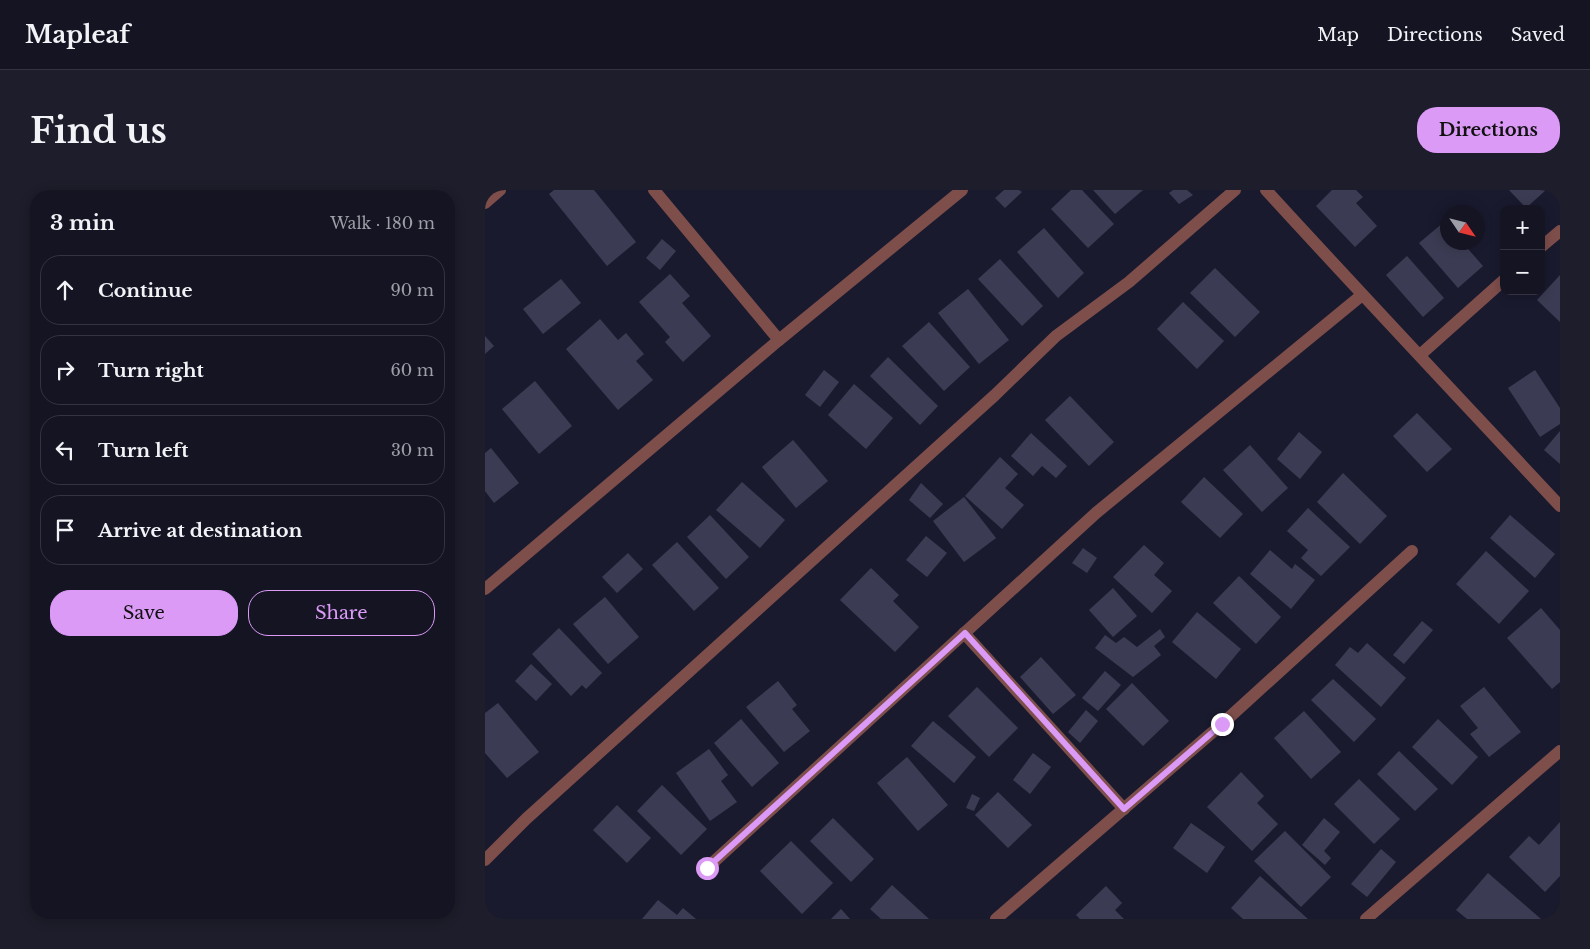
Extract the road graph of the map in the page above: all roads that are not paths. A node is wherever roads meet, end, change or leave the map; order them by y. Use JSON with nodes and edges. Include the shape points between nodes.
{"nodes":[{"id":1,"x":500,"y":190,"type":"edge"},
{"id":2,"x":654,"y":190,"type":"edge"},
{"id":3,"x":962,"y":190,"type":"edge"},
{"id":4,"x":1235,"y":190,"type":"edge"},
{"id":5,"x":1266,"y":190,"type":"edge"},
{"id":6,"x":485,"y":203,"type":"edge"},
{"id":7,"x":1560,"y":231,"type":"edge"},
{"id":8,"x":1545,"y":244,"type":"edge"},
{"id":9,"x":1500,"y":284,"type":"edge"},
{"id":10,"x":1362,"y":295,"type":"junction"},
{"id":11,"x":779,"y":340,"type":"junction"},
{"id":12,"x":1420,"y":355,"type":"junction"},
{"id":13,"x":1560,"y":506,"type":"edge"},
{"id":14,"x":1412,"y":551,"type":"dead end"},
{"id":15,"x":485,"y":589,"type":"edge"},
{"id":16,"x":965,"y":633,"type":"junction"},
{"id":17,"x":1560,"y":751,"type":"edge"},
{"id":18,"x":1124,"y":809,"type":"junction"},
{"id":19,"x":485,"y":860,"type":"edge"},
{"id":20,"x":707,"y":868,"type":"dead end"},
{"id":21,"x":997,"y":919,"type":"edge"},
{"id":22,"x":1366,"y":919,"type":"edge"}],
"edges":[{"from":1,"to":6,"type":"street"},
{"from":2,"to":11,"type":"street"},
{"from":3,"to":11,"type":"street"},
{"from":4,"to":19,"type":"street","via":[[1129,282],[1056,336]]},
{"from":5,"to":10,"type":"street"},
{"from":7,"to":8,"type":"street"},
{"from":9,"to":12,"type":"street"},
{"from":10,"to":12,"type":"street"},
{"from":10,"to":16,"type":"street","via":[[1097,513]]},
{"from":11,"to":15,"type":"street"},
{"from":12,"to":13,"type":"street"},
{"from":14,"to":18,"type":"street"},
{"from":16,"to":18,"type":"street"},
{"from":16,"to":20,"type":"street"},
{"from":17,"to":22,"type":"street"},
{"from":18,"to":21,"type":"street"}]}
